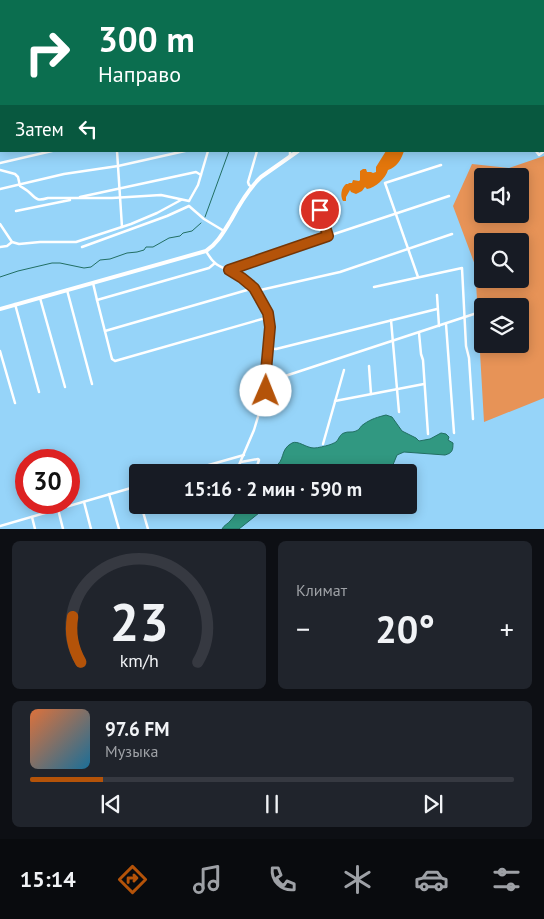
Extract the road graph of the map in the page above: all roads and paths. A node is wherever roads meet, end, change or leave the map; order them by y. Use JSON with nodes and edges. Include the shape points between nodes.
{"nodes":[{"id":1,"x":48,"y":152,"type":"edge"},
{"id":2,"x":117,"y":152,"type":"edge"},
{"id":3,"x":181,"y":152,"type":"edge"},
{"id":4,"x":208,"y":152,"type":"edge"},
{"id":5,"x":257,"y":152,"type":"edge"},
{"id":6,"x":290,"y":152,"type":"edge"},
{"id":7,"x":297,"y":152,"type":"edge"},
{"id":8,"x":290,"y":157,"type":"junction"},
{"id":9,"x":0,"y":163,"type":"edge"},
{"id":10,"x":441,"y":165,"type":"dead end"},
{"id":11,"x":118,"y":166,"type":"junction"},
{"id":12,"x":0,"y":170,"type":"edge"},
{"id":13,"x":201,"y":175,"type":"junction"},
{"id":14,"x":19,"y":185,"type":"junction"},
{"id":15,"x":252,"y":187,"type":"junction"},
{"id":16,"x":120,"y":188,"type":"junction"},
{"id":17,"x":0,"y":189,"type":"edge"},
{"id":18,"x":448,"y":196,"type":"dead end"},
{"id":19,"x":120,"y":197,"type":"junction"},
{"id":20,"x":76,"y":198,"type":"junction"},
{"id":21,"x":181,"y":200,"type":"junction"},
{"id":22,"x":189,"y":201,"type":"junction"},
{"id":23,"x":189,"y":206,"type":"junction"},
{"id":24,"x":320,"y":210,"type":"dead end"},
{"id":25,"x":16,"y":211,"type":"dead end"},
{"id":26,"x":396,"y":213,"type":"junction"},
{"id":27,"x":0,"y":224,"type":"edge"},
{"id":28,"x":122,"y":227,"type":"junction"},
{"id":29,"x":224,"y":231,"type":"junction"},
{"id":30,"x":125,"y":232,"type":"junction"},
{"id":31,"x":452,"y":234,"type":"dead end"},
{"id":32,"x":328,"y":236,"type":"junction"},
{"id":33,"x":12,"y":242,"type":"junction"},
{"id":34,"x":82,"y":247,"type":"dead end"},
{"id":35,"x":0,"y":248,"type":"edge"},
{"id":36,"x":408,"y":249,"type":"junction"},
{"id":37,"x":206,"y":251,"type":"junction"},
{"id":38,"x":215,"y":263,"type":"junction"},
{"id":39,"x":229,"y":270,"type":"junction"},
{"id":40,"x":418,"y":277,"type":"junction"},
{"id":41,"x":93,"y":283,"type":"junction"},
{"id":42,"x":374,"y":287,"type":"dead end"},
{"id":43,"x":67,"y":290,"type":"junction"},
{"id":44,"x":255,"y":290,"type":"junction"},
{"id":45,"x":436,"y":295,"type":"dead end"},
{"id":46,"x":40,"y":298,"type":"junction"},
{"id":47,"x":97,"y":300,"type":"junction"},
{"id":48,"x":14,"y":304,"type":"junction"},
{"id":49,"x":0,"y":309,"type":"edge"},
{"id":50,"x":437,"y":309,"type":"junction"},
{"id":51,"x":474,"y":314,"type":"edge"},
{"id":52,"x":269,"y":317,"type":"junction"},
{"id":53,"x":464,"y":318,"type":"junction"},
{"id":54,"x":391,"y":320,"type":"junction"},
{"id":55,"x":446,"y":324,"type":"junction"},
{"id":56,"x":439,"y":326,"type":"junction"},
{"id":57,"x":105,"y":331,"type":"junction"},
{"id":58,"x":419,"y":333,"type":"junction"},
{"id":59,"x":393,"y":341,"type":"junction"},
{"id":60,"x":268,"y":348,"type":"junction"},
{"id":61,"x":0,"y":351,"type":"edge"},
{"id":62,"x":368,"y":366,"type":"dead end"},
{"id":63,"x":344,"y":370,"type":"dead end"},
{"id":64,"x":270,"y":377,"type":"junction"},
{"id":65,"x":92,"y":384,"type":"dead end"},
{"id":66,"x":424,"y":384,"type":"junction"},
{"id":67,"x":65,"y":387,"type":"dead end"},
{"id":68,"x":397,"y":389,"type":"junction"},
{"id":69,"x":39,"y":392,"type":"dead end"},
{"id":70,"x":371,"y":394,"type":"junction"},
{"id":71,"x":335,"y":401,"type":"junction"},
{"id":72,"x":15,"y":403,"type":"dead end"},
{"id":73,"x":400,"y":412,"type":"dead end"},
{"id":74,"x":473,"y":419,"type":"dead end"},
{"id":75,"x":454,"y":433,"type":"dead end"},
{"id":76,"x":428,"y":434,"type":"dead end"},
{"id":77,"x":323,"y":444,"type":"dead end"},
{"id":78,"x":244,"y":455,"type":"junction"},
{"id":79,"x":241,"y":462,"type":"joint"},
{"id":80,"x":212,"y":464,"type":"edge"},
{"id":81,"x":258,"y":464,"type":"edge"},
{"id":82,"x":129,"y":488,"type":"edge"},
{"id":83,"x":109,"y":494,"type":"junction"},
{"id":84,"x":84,"y":502,"type":"junction"},
{"id":85,"x":80,"y":503,"type":"edge"},
{"id":86,"x":42,"y":514,"type":"edge"},
{"id":87,"x":59,"y":514,"type":"edge"},
{"id":88,"x":144,"y":514,"type":"edge"},
{"id":89,"x":32,"y":517,"type":"junction"},
{"id":90,"x":7,"y":524,"type":"junction"},
{"id":91,"x":0,"y":526,"type":"edge"},
{"id":92,"x":8,"y":529,"type":"edge"},
{"id":93,"x":36,"y":529,"type":"edge"},
{"id":94,"x":63,"y":529,"type":"edge"},
{"id":95,"x":91,"y":529,"type":"edge"},
{"id":96,"x":119,"y":529,"type":"edge"},
{"id":97,"x":148,"y":529,"type":"edge"}],
"edges":[{"from":1,"to":9,"type":"street"},
{"from":2,"to":11,"type":"street"},
{"from":3,"to":11,"type":"street"},
{"from":4,"to":13,"type":"street"},
{"from":5,"to":15,"type":"street","via":[[248,182]]},
{"from":6,"to":8,"type":"street"},
{"from":7,"to":8,"type":"main road"},
{"from":8,"to":15,"type":"main road","via":[[260,177]]},
{"from":10,"to":26,"type":"street","via":[[385,183]]},
{"from":11,"to":14,"type":"street"},
{"from":11,"to":16,"type":"street"},
{"from":12,"to":14,"type":"street","via":[[15,174]]},
{"from":13,"to":16,"type":"street","via":[[196,172]]},
{"from":13,"to":22,"type":"street"},
{"from":14,"to":17,"type":"street"},
{"from":14,"to":20,"type":"street","via":[[38,200]]},
{"from":15,"to":29,"type":"main road"},
{"from":16,"to":19,"type":"street"},
{"from":16,"to":20,"type":"street"},
{"from":18,"to":26,"type":"street"},
{"from":19,"to":20,"type":"street"},
{"from":19,"to":21,"type":"street","via":[[161,195]]},
{"from":19,"to":28,"type":"street"},
{"from":20,"to":25,"type":"street"},
{"from":21,"to":22,"type":"street"},
{"from":21,"to":28,"type":"street"},
{"from":22,"to":23,"type":"street"},
{"from":23,"to":29,"type":"street"},
{"from":23,"to":30,"type":"street"},
{"from":24,"to":32,"type":"street"},
{"from":26,"to":32,"type":"street"},
{"from":26,"to":36,"type":"street"},
{"from":27,"to":33,"type":"street"},
{"from":28,"to":30,"type":"street"},
{"from":28,"to":33,"type":"street","via":[[76,242]]},
{"from":29,"to":37,"type":"main road","via":[[216,244]]},
{"from":30,"to":34,"type":"street"},
{"from":31,"to":36,"type":"street"},
{"from":32,"to":39,"type":"street"},
{"from":33,"to":35,"type":"street"},
{"from":36,"to":40,"type":"street"},
{"from":36,"to":44,"type":"street","via":[[340,272]]},
{"from":37,"to":38,"type":"street"},
{"from":37,"to":41,"type":"main road"},
{"from":38,"to":39,"type":"street"},
{"from":38,"to":47,"type":"street","via":[[209,268]]},
{"from":39,"to":44,"type":"street"},
{"from":40,"to":42,"type":"street"},
{"from":40,"to":53,"type":"street","via":[[462,268]]},
{"from":41,"to":43,"type":"main road"},
{"from":41,"to":47,"type":"street"},
{"from":43,"to":46,"type":"main road"},
{"from":43,"to":65,"type":"street"},
{"from":44,"to":52,"type":"street"},
{"from":44,"to":57,"type":"street"},
{"from":45,"to":50,"type":"street"},
{"from":46,"to":48,"type":"main road"},
{"from":46,"to":67,"type":"street"},
{"from":47,"to":57,"type":"street"},
{"from":48,"to":49,"type":"main road"},
{"from":48,"to":69,"type":"street"},
{"from":50,"to":54,"type":"street"},
{"from":50,"to":56,"type":"street"},
{"from":51,"to":53,"type":"street"},
{"from":52,"to":57,"type":"street","via":[[115,361]]},
{"from":52,"to":60,"type":"street"},
{"from":53,"to":55,"type":"street"},
{"from":53,"to":74,"type":"street"},
{"from":54,"to":59,"type":"street"},
{"from":54,"to":60,"type":"street","via":[[276,349]]},
{"from":55,"to":56,"type":"street"},
{"from":55,"to":75,"type":"street"},
{"from":56,"to":58,"type":"street"},
{"from":58,"to":59,"type":"street"},
{"from":58,"to":66,"type":"street"},
{"from":59,"to":64,"type":"street","via":[[279,378]]},
{"from":59,"to":68,"type":"street"},
{"from":60,"to":64,"type":"street","via":[[266,371]]},
{"from":61,"to":72,"type":"street"},
{"from":62,"to":70,"type":"street"},
{"from":63,"to":71,"type":"street"},
{"from":64,"to":78,"type":"street"},
{"from":66,"to":68,"type":"street"},
{"from":66,"to":76,"type":"street"},
{"from":68,"to":70,"type":"street"},
{"from":68,"to":73,"type":"street"},
{"from":70,"to":71,"type":"street"},
{"from":71,"to":77,"type":"street"},
{"from":78,"to":79,"type":"street"},
{"from":78,"to":80,"type":"street"},
{"from":79,"to":81,"type":"street","via":[[258,459]]},
{"from":82,"to":83,"type":"street"},
{"from":83,"to":84,"type":"street"},
{"from":83,"to":96,"type":"street"},
{"from":84,"to":85,"type":"street"},
{"from":84,"to":95,"type":"street"},
{"from":86,"to":89,"type":"street"},
{"from":87,"to":94,"type":"street"},
{"from":88,"to":97,"type":"street"},
{"from":89,"to":90,"type":"street"},
{"from":89,"to":93,"type":"street"},
{"from":90,"to":91,"type":"street"},
{"from":90,"to":92,"type":"street"}]}
